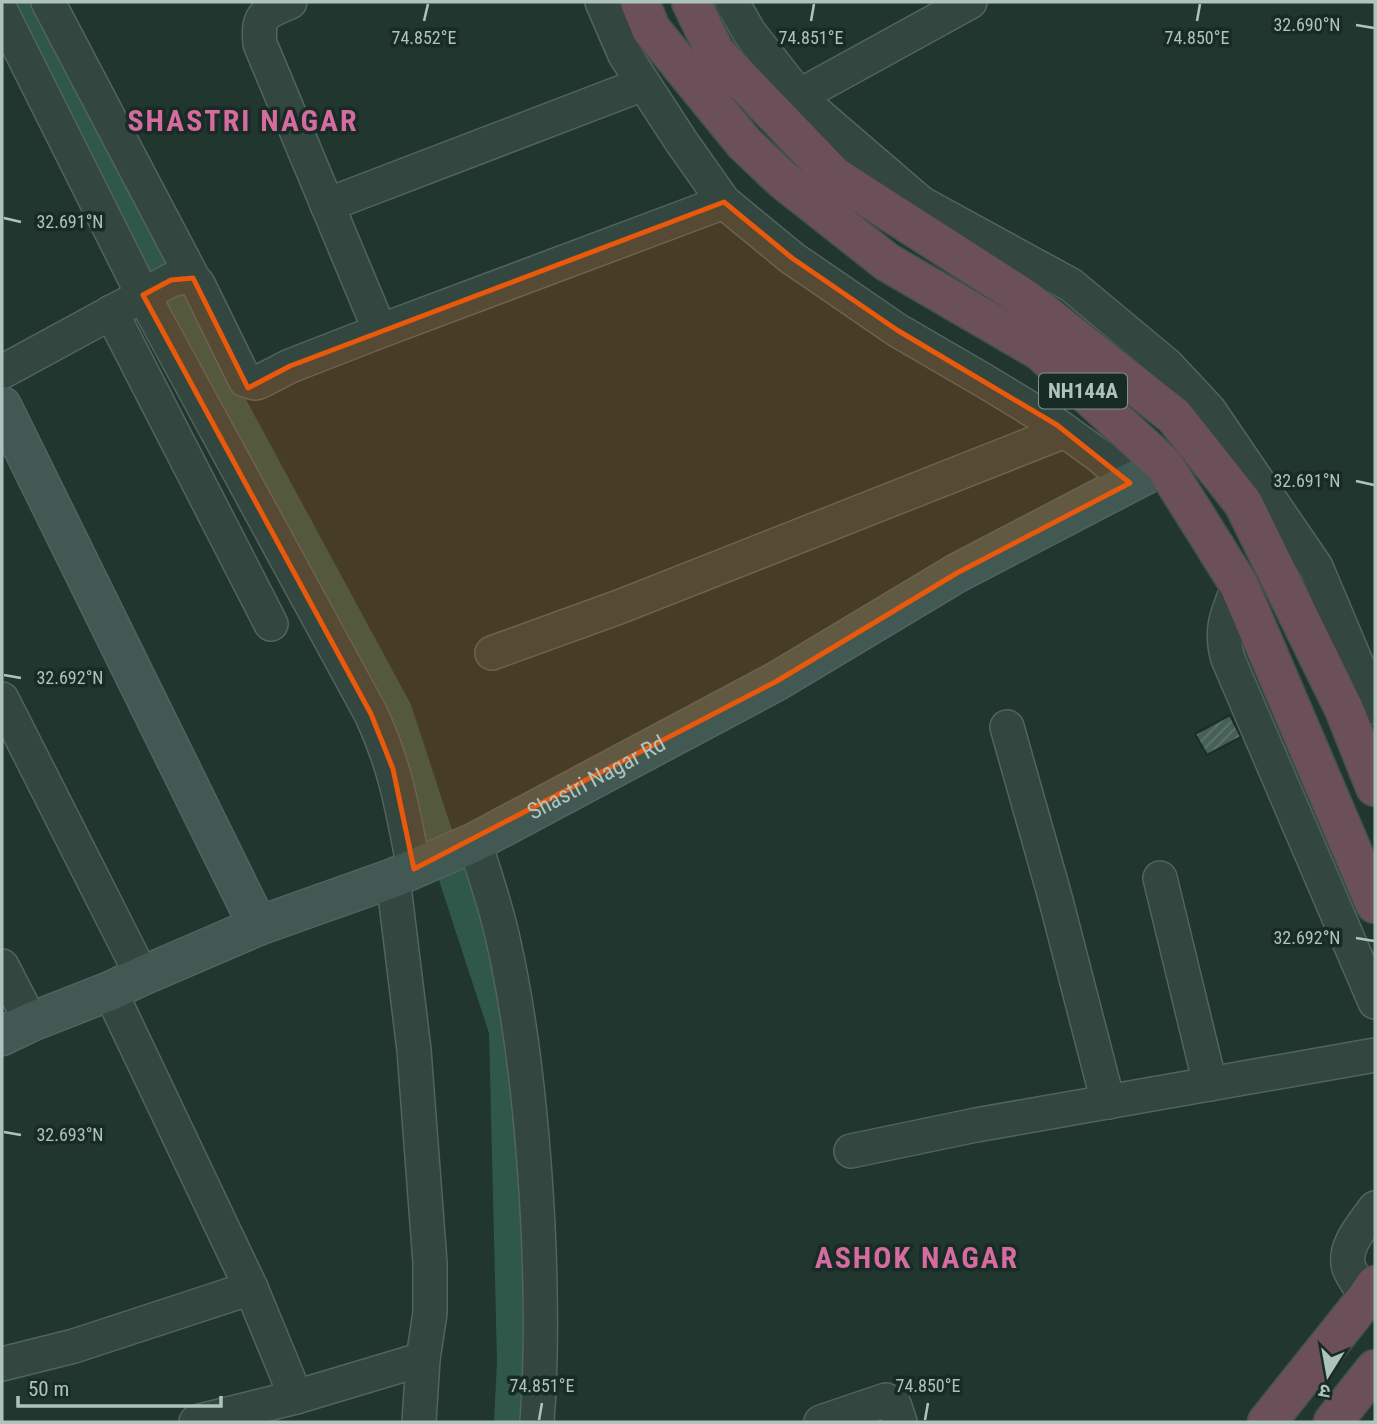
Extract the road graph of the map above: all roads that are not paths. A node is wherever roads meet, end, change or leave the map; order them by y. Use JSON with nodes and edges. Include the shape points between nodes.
{"nodes":[{"id":1,"x":48,"y":2,"type":"edge"},
{"id":2,"x":290,"y":2,"type":"edge"},
{"id":3,"x":602,"y":2,"type":"edge"},
{"id":4,"x":640,"y":2,"type":"edge"},
{"id":5,"x":691,"y":2,"type":"edge"},
{"id":6,"x":732,"y":2,"type":"edge"},
{"id":7,"x":970,"y":2,"type":"edge"},
{"id":8,"x":2,"y":13,"type":"edge"},
{"id":9,"x":643,"y":84,"type":"junction"},
{"id":10,"x":799,"y":96,"type":"junction"},
{"id":11,"x":724,"y":202,"type":"junction"},
{"id":12,"x":327,"y":205,"type":"junction"},
{"id":13,"x":166,"y":285,"type":"junction"},
{"id":14,"x":111,"y":312,"type":"junction"},
{"id":15,"x":380,"y":331,"type":"junction"},
{"id":16,"x":2,"y":372,"type":"edge"},
{"id":17,"x":2,"y":406,"type":"edge"},
{"id":18,"x":1065,"y":431,"type":"junction"},
{"id":19,"x":1164,"y":466,"type":"junction"},
{"id":20,"x":1130,"y":483,"type":"junction"},
{"id":21,"x":1239,"y":584,"type":"junction"},
{"id":22,"x":271,"y":624,"type":"dead end"},
{"id":23,"x":492,"y":653,"type":"dead end"},
{"id":24,"x":2,"y":699,"type":"edge"},
{"id":25,"x":1375,"y":707,"type":"edge"},
{"id":26,"x":1007,"y":727,"type":"dead end"},
{"id":27,"x":1375,"y":787,"type":"edge"},
{"id":28,"x":435,"y":859,"type":"junction"},
{"id":29,"x":1160,"y":878,"type":"dead end"},
{"id":30,"x":1375,"y":904,"type":"edge"},
{"id":31,"x":258,"y":926,"type":"junction"},
{"id":32,"x":2,"y":966,"type":"edge"},
{"id":33,"x":126,"y":984,"type":"junction"},
{"id":34,"x":1375,"y":1002,"type":"edge"},
{"id":35,"x":16,"y":1029,"type":"edge"},
{"id":36,"x":1375,"y":1055,"type":"edge"},
{"id":37,"x":1210,"y":1084,"type":"junction"},
{"id":38,"x":1108,"y":1102,"type":"junction"},
{"id":39,"x":851,"y":1151,"type":"dead end"},
{"id":40,"x":1375,"y":1208,"type":"edge"},
{"id":41,"x":251,"y":1288,"type":"junction"},
{"id":42,"x":1371,"y":1291,"type":"edge"},
{"id":43,"x":423,"y":1359,"type":"junction"},
{"id":44,"x":2,"y":1364,"type":"edge"},
{"id":45,"x":1375,"y":1369,"type":"edge"},
{"id":46,"x":296,"y":1397,"type":"junction"},
{"id":47,"x":196,"y":1422,"type":"edge"},
{"id":48,"x":419,"y":1422,"type":"edge"},
{"id":49,"x":537,"y":1422,"type":"edge"},
{"id":50,"x":821,"y":1422,"type":"edge"},
{"id":51,"x":900,"y":1422,"type":"edge"},
{"id":52,"x":1267,"y":1422,"type":"edge"},
{"id":53,"x":1333,"y":1422,"type":"edge"}],
"edges":[{"from":1,"to":13,"type":"street"},
{"from":2,"to":12,"type":"street","via":[[260,20],[260,44]]},
{"from":3,"to":9,"type":"street"},
{"from":4,"to":19,"type":"highway","number":"NH144A","via":[[651,29],[744,143],[783,180],[887,262],[1040,351]]},
{"from":5,"to":27,"type":"highway","number":"NH144A","via":[[715,52],[834,176],[1024,298],[1174,416],[1243,503],[1344,709]]},
{"from":6,"to":10,"type":"street","via":[[749,32]]},
{"from":7,"to":10,"type":"street"},
{"from":8,"to":13,"type":"street"},
{"from":9,"to":11,"type":"street"},
{"from":9,"to":12,"type":"street"},
{"from":10,"to":25,"type":"street","via":[[921,202],[1071,285],[1167,365],[1209,410],[1316,567]]},
{"from":11,"to":15,"type":"street"},
{"from":11,"to":18,"type":"street","via":[[792,258],[897,330]]},
{"from":12,"to":15,"type":"street"},
{"from":13,"to":14,"type":"street"},
{"from":13,"to":15,"type":"street","via":[[198,284],[249,382],[259,382]]},
{"from":13,"to":28,"type":"street"},
{"from":14,"to":16,"type":"street"},
{"from":14,"to":22,"type":"street"},
{"from":17,"to":31,"type":"street"},
{"from":18,"to":20,"type":"street"},
{"from":18,"to":23,"type":"street"},
{"from":19,"to":20,"type":"street","name":"Shastri Nagar Rd"},
{"from":19,"to":21,"type":"highway","number":"NH144A"},
{"from":20,"to":28,"type":"street","name":"Shastri Nagar Rd","via":[[957,573],[777,681]]},
{"from":21,"to":30,"type":"highway","number":"NH144A"},
{"from":21,"to":34,"type":"street","via":[[1225,621],[1227,659]]},
{"from":24,"to":33,"type":"street"},
{"from":26,"to":38,"type":"street"},
{"from":28,"to":31,"type":"street","name":"Shastri Nagar Rd"},
{"from":28,"to":43,"type":"street","via":[[414,1050],[430,1263],[430,1313]]},
{"from":28,"to":49,"type":"street","via":[[502,936],[510,974],[535,1165],[540,1312]]},
{"from":29,"to":37,"type":"street"},
{"from":31,"to":33,"type":"street","name":"Shastri Nagar Rd"},
{"from":32,"to":35,"type":"street"},
{"from":33,"to":35,"type":"street","name":"Shastri Nagar Rd"},
{"from":33,"to":41,"type":"street"},
{"from":36,"to":37,"type":"street"},
{"from":37,"to":38,"type":"street"},
{"from":38,"to":39,"type":"street"},
{"from":40,"to":42,"type":"street","via":[[1350,1245],[1348,1261],[1350,1270]]},
{"from":41,"to":44,"type":"street","via":[[74,1346]]},
{"from":41,"to":46,"type":"street"},
{"from":42,"to":52,"type":"highway"},
{"from":43,"to":46,"type":"street"},
{"from":43,"to":48,"type":"street"},
{"from":45,"to":53,"type":"highway"},
{"from":46,"to":47,"type":"street"},
{"from":50,"to":51,"type":"street","via":[[886,1399],[894,1404]]}]}
